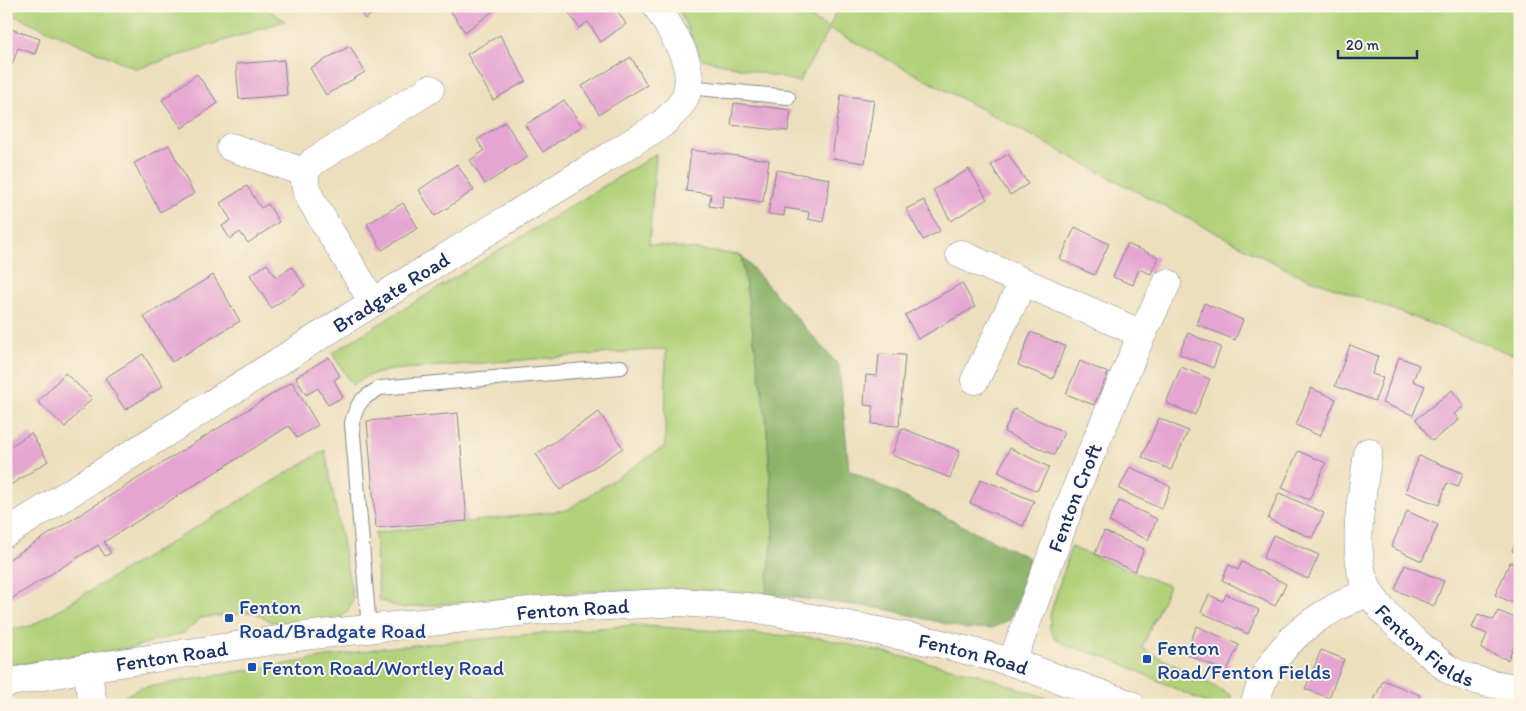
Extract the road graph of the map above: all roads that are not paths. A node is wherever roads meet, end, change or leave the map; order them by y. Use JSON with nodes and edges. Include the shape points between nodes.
{"nodes":[{"id":1,"x":657,"y":6,"type":"edge"},
{"id":2,"x":689,"y":87,"type":"junction"},
{"id":3,"x":430,"y":89,"type":"dead end"},
{"id":4,"x":788,"y":97,"type":"dead end"},
{"id":5,"x":231,"y":147,"type":"dead end"},
{"id":6,"x":304,"y":172,"type":"junction"},
{"id":7,"x":960,"y":254,"type":"dead end"},
{"id":8,"x":1023,"y":282,"type":"junction"},
{"id":9,"x":1167,"y":283,"type":"dead end"},
{"id":10,"x":373,"y":302,"type":"junction"},
{"id":11,"x":1142,"y":334,"type":"junction"},
{"id":12,"x":621,"y":367,"type":"dead end"},
{"id":13,"x":975,"y":380,"type":"dead end"},
{"id":14,"x":1368,"y":452,"type":"dead end"},
{"id":15,"x":6,"y":533,"type":"edge"},
{"id":16,"x":1369,"y":592,"type":"junction"},
{"id":17,"x":369,"y":629,"type":"junction"},
{"id":18,"x":1012,"y":662,"type":"junction"},
{"id":19,"x":87,"y":668,"type":"junction"},
{"id":20,"x":6,"y":683,"type":"edge"},
{"id":21,"x":1520,"y":689,"type":"edge"},
{"id":22,"x":93,"y":705,"type":"edge"},
{"id":23,"x":1131,"y":705,"type":"edge"},
{"id":24,"x":1254,"y":705,"type":"edge"}],
"edges":[{"from":1,"to":2,"type":"street","via":[[688,64]]},
{"from":2,"to":4,"type":"lane"},
{"from":2,"to":10,"type":"street","name":"Bradgate Road","via":[[680,106],[662,124]]},
{"from":3,"to":6,"type":"street","via":[[314,161]]},
{"from":5,"to":6,"type":"street"},
{"from":6,"to":10,"type":"street","via":[[312,202]]},
{"from":7,"to":8,"type":"street"},
{"from":8,"to":11,"type":"street"},
{"from":8,"to":13,"type":"street"},
{"from":9,"to":11,"type":"street","name":"Fenton Croft"},
{"from":10,"to":15,"type":"street","name":"Bradgate Road"},
{"from":11,"to":18,"type":"street","name":"Fenton Croft","via":[[1078,484]]},
{"from":12,"to":17,"type":"lane","via":[[380,388],[365,397],[356,407],[352,423]]},
{"from":14,"to":16,"type":"street","name":"Fenton Fields","via":[[1358,533],[1361,570]]},
{"from":16,"to":21,"type":"street","name":"Fenton Fields","via":[[1386,614],[1450,670],[1472,679]]},
{"from":16,"to":24,"type":"street","name":"Fenton Fields","via":[[1311,621],[1287,642],[1266,673]]},
{"from":17,"to":18,"type":"street","name":"Fenton Road","via":[[538,610],[680,602],[747,607],[817,619],[938,643]]},
{"from":17,"to":19,"type":"street","name":"Fenton Road"},
{"from":18,"to":23,"type":"street","name":"Fenton Road"},
{"from":19,"to":20,"type":"street","name":"Fenton Road"},
{"from":19,"to":22,"type":"street"}]}
